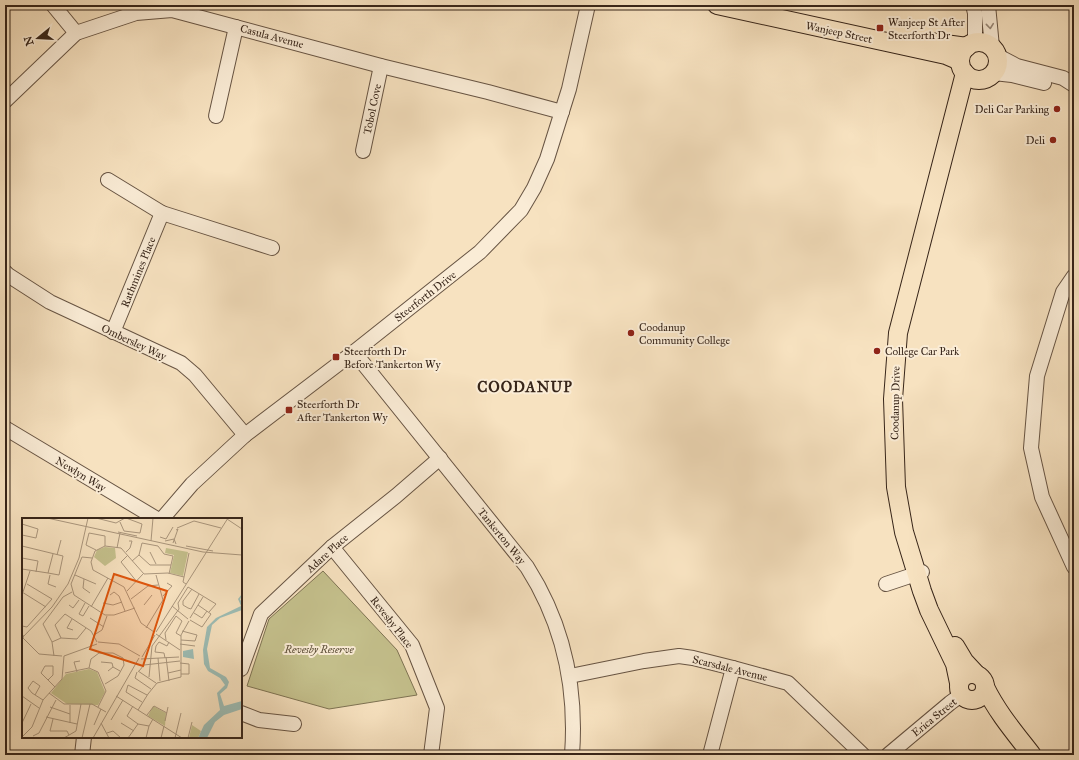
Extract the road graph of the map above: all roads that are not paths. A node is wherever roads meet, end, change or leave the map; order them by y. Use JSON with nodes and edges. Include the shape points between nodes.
{"nodes":[{"id":1,"x":53,"y":5,"type":"edge"},
{"id":2,"x":588,"y":5,"type":"edge"},
{"id":3,"x":717,"y":5,"type":"edge"},
{"id":4,"x":760,"y":5,"type":"edge"},
{"id":5,"x":973,"y":5,"type":"edge"},
{"id":6,"x":988,"y":5,"type":"edge"},
{"id":7,"x":236,"y":27,"type":"junction"},
{"id":8,"x":76,"y":33,"type":"junction"},
{"id":9,"x":995,"y":59,"type":"junction"},
{"id":10,"x":968,"y":61,"type":"junction"},
{"id":11,"x":382,"y":66,"type":"junction"},
{"id":12,"x":1074,"y":85,"type":"edge"},
{"id":13,"x":5,"y":101,"type":"edge"},
{"id":14,"x":562,"y":112,"type":"junction"},
{"id":15,"x":216,"y":116,"type":"dead end"},
{"id":16,"x":363,"y":152,"type":"dead end"},
{"id":17,"x":108,"y":180,"type":"dead end"},
{"id":18,"x":162,"y":213,"type":"junction"},
{"id":19,"x":272,"y":248,"type":"dead end"},
{"id":20,"x":5,"y":272,"type":"edge"},
{"id":21,"x":1074,"y":276,"type":"edge"},
{"id":22,"x":113,"y":332,"type":"junction"},
{"id":23,"x":354,"y":352,"type":"junction"},
{"id":24,"x":6,"y":431,"type":"edge"},
{"id":25,"x":245,"y":435,"type":"junction"},
{"id":26,"x":440,"y":458,"type":"junction"},
{"id":27,"x":155,"y":518,"type":"edge"},
{"id":28,"x":163,"y":518,"type":"edge"},
{"id":29,"x":332,"y":547,"type":"junction"},
{"id":30,"x":1074,"y":567,"type":"edge"},
{"id":31,"x":919,"y":573,"type":"junction"},
{"id":32,"x":886,"y":584,"type":"dead end"},
{"id":33,"x":242,"y":665,"type":"edge"},
{"id":34,"x":733,"y":668,"type":"junction"},
{"id":35,"x":570,"y":676,"type":"junction"},
{"id":36,"x":981,"y":681,"type":"junction"},
{"id":37,"x":963,"y":693,"type":"junction"},
{"id":38,"x":242,"y":713,"type":"edge"},
{"id":39,"x":294,"y":724,"type":"dead end"},
{"id":40,"x":84,"y":738,"type":"edge"},
{"id":41,"x":82,"y":755,"type":"edge"},
{"id":42,"x":431,"y":755,"type":"edge"},
{"id":43,"x":572,"y":755,"type":"edge"},
{"id":44,"x":710,"y":755,"type":"edge"},
{"id":45,"x":863,"y":755,"type":"edge"},
{"id":46,"x":888,"y":755,"type":"edge"},
{"id":47,"x":1023,"y":755,"type":"edge"},
{"id":48,"x":1032,"y":755,"type":"edge"}],
"edges":[{"from":1,"to":8,"type":"street"},
{"from":2,"to":14,"type":"street","name":"Steerforth Drive"},
{"from":3,"to":10,"type":"main road","name":"Wanjeep Street"},
{"from":4,"to":10,"type":"main road","name":"Wanjeep Street","via":[[929,42]]},
{"from":5,"to":10,"type":"street","via":[[975,13]]},
{"from":6,"to":9,"type":"street","one_way":true},
{"from":7,"to":8,"type":"street","name":"Casula Avenue","via":[[172,10],[136,13]]},
{"from":7,"to":11,"type":"street","name":"Casula Avenue"},
{"from":7,"to":15,"type":"street"},
{"from":8,"to":13,"type":"street","name":"Casula Avenue"},
{"from":9,"to":10,"type":"main road","via":[[981,42]]},
{"from":9,"to":10,"type":"main road","via":[[986,79]]},
{"from":9,"to":12,"type":"street","via":[[1063,78]]},
{"from":10,"to":31,"type":"main road","name":"Coodanup Drive","via":[[964,107],[919,278],[902,363],[899,409],[902,475]]},
{"from":11,"to":14,"type":"street","name":"Casula Avenue"},
{"from":11,"to":16,"type":"street","name":"Tobol Cove"},
{"from":14,"to":23,"type":"street","name":"Steerforth Drive","via":[[547,159],[521,210],[480,252]]},
{"from":17,"to":18,"type":"street"},
{"from":18,"to":19,"type":"street"},
{"from":18,"to":22,"type":"street","name":"Rathmines Place"},
{"from":20,"to":22,"type":"street","name":"Ombersley Way","via":[[50,302]]},
{"from":21,"to":30,"type":"street","via":[[1063,292],[1037,376],[1032,448],[1042,497]]},
{"from":22,"to":25,"type":"street","name":"Ombersley Way","via":[[181,363],[195,374]]},
{"from":23,"to":25,"type":"street","name":"Steerforth Drive"},
{"from":23,"to":26,"type":"street","name":"Tankerton Way"},
{"from":24,"to":27,"type":"street","name":"Newlyn Way"},
{"from":25,"to":28,"type":"street","name":"Steerforth Drive","via":[[192,484]]},
{"from":26,"to":29,"type":"street","name":"Adare Place"},
{"from":26,"to":35,"type":"street","name":"Tankerton Way","via":[[538,584],[553,616]]},
{"from":29,"to":33,"type":"street","name":"Adare Place","via":[[261,614]]},
{"from":29,"to":42,"type":"street","name":"Revesby Place","via":[[412,645],[437,708]]},
{"from":31,"to":32,"type":"street"},
{"from":31,"to":36,"type":"main road","name":"Coodanup Drive","via":[[964,661]]},
{"from":31,"to":37,"type":"main road","name":"Coodanup Drive","via":[[930,610],[955,664]]},
{"from":34,"to":35,"type":"street","name":"Scarsdale Avenue","via":[[679,656]]},
{"from":34,"to":44,"type":"street"},
{"from":34,"to":45,"type":"street","name":"Scarsdale Avenue","via":[[788,683]]},
{"from":35,"to":43,"type":"street","name":"Tankerton Way","via":[[574,710]]},
{"from":36,"to":37,"type":"main road","via":[[983,694],[977,700]]},
{"from":36,"to":37,"type":"main road","via":[[969,674],[961,679]]},
{"from":36,"to":48,"type":"main road","name":"Coodanup Drive","via":[[1000,714]]},
{"from":37,"to":46,"type":"street","name":"Erica Street"},
{"from":37,"to":47,"type":"main road","via":[[989,713]]},
{"from":38,"to":39,"type":"street","via":[[260,720]]},
{"from":40,"to":41,"type":"street"}]}
